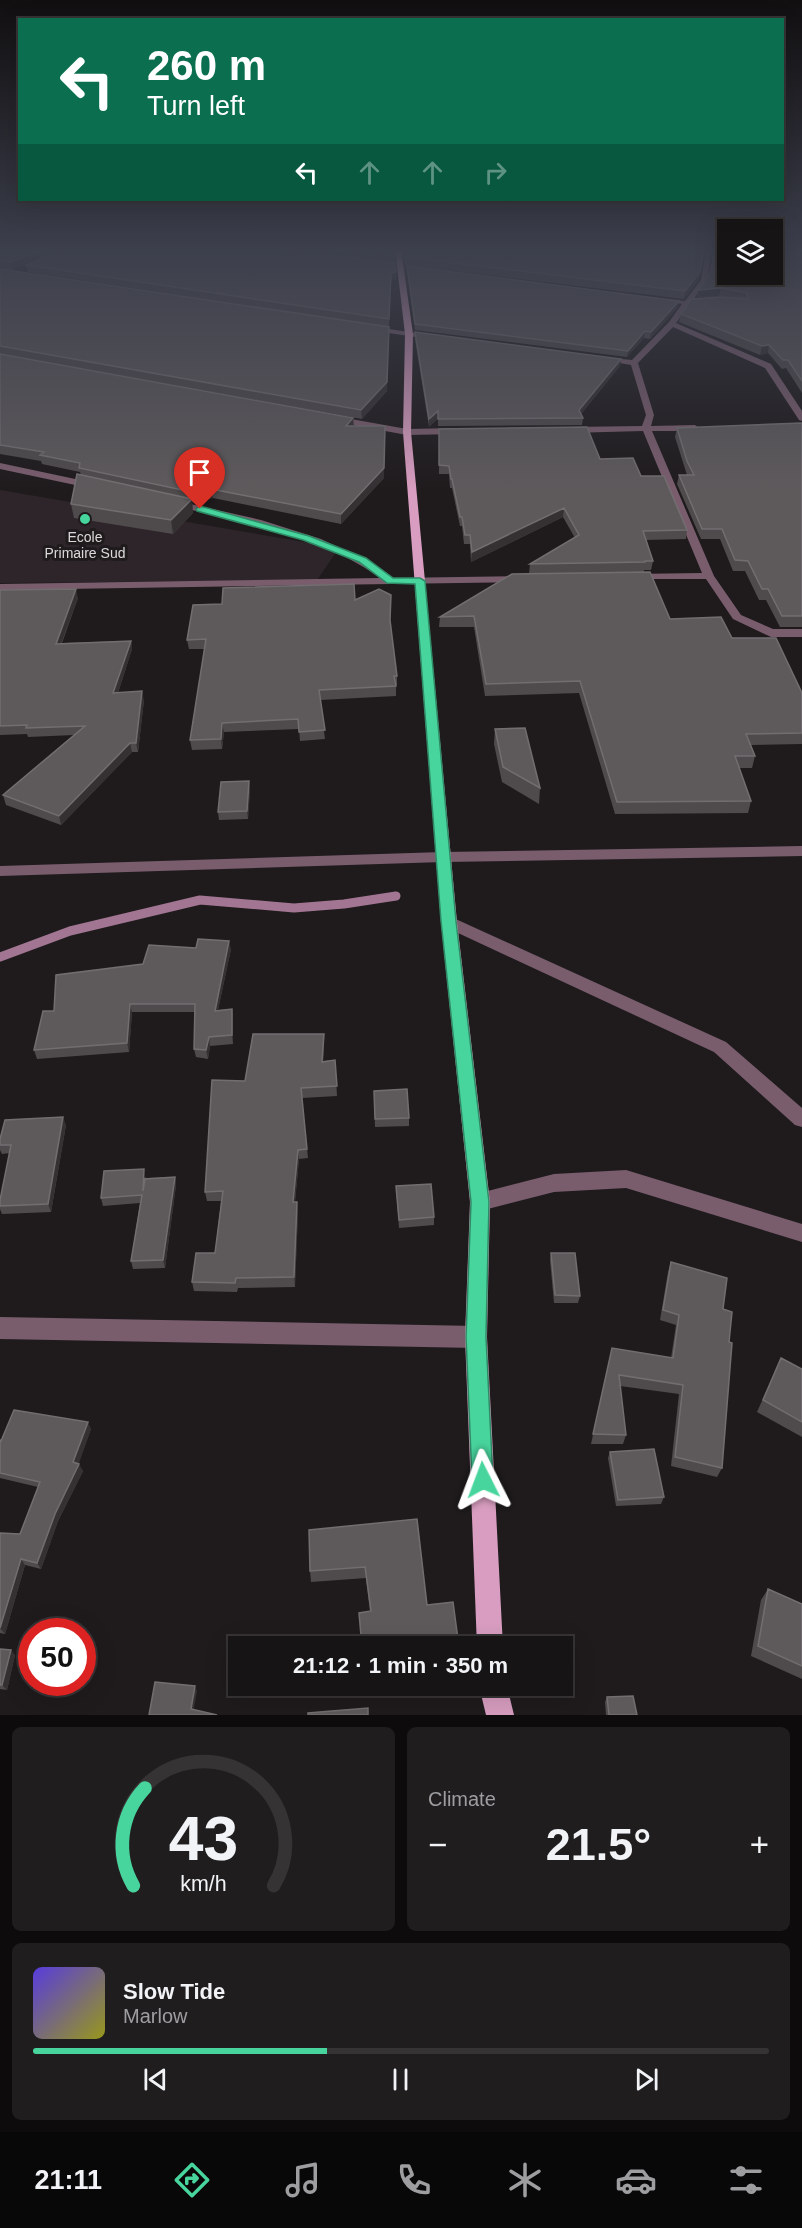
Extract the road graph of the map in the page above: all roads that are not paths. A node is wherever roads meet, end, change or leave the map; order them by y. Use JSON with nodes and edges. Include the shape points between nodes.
{"nodes":[{"id":1,"x":375,"y":329,"type":"edge"},
{"id":2,"x":407,"y":329,"type":"edge"},
{"id":3,"x":667,"y":329,"type":"edge"},
{"id":4,"x":684,"y":329,"type":"edge"},
{"id":5,"x":408,"y":334,"type":"junction"},
{"id":6,"x":444,"y":339,"type":"edge"},
{"id":7,"x":599,"y":359,"type":"edge"},
{"id":8,"x":634,"y":363,"type":"junction"},
{"id":9,"x":326,"y":417,"type":"edge"},
{"id":10,"x":802,"y":418,"type":"edge"},
{"id":11,"x":646,"y":428,"type":"junction"},
{"id":12,"x":701,"y":428,"type":"edge"},
{"id":13,"x":562,"y":430,"type":"edge"},
{"id":14,"x":467,"y":431,"type":"edge"},
{"id":15,"x":407,"y":432,"type":"junction"},
{"id":16,"x":0,"y":466,"type":"edge"},
{"id":17,"x":107,"y":488,"type":"edge"},
{"id":18,"x":164,"y":501,"type":"edge"},
{"id":19,"x":709,"y":576,"type":"junction"},
{"id":20,"x":616,"y":577,"type":"edge"},
{"id":21,"x":536,"y":579,"type":"edge"},
{"id":22,"x":391,"y":581,"type":"junction"},
{"id":23,"x":420,"y":581,"type":"junction"},
{"id":24,"x":0,"y":587,"type":"edge"},
{"id":25,"x":802,"y":633,"type":"edge"},
{"id":26,"x":802,"y":851,"type":"edge"},
{"id":27,"x":443,"y":857,"type":"junction"},
{"id":28,"x":0,"y":871,"type":"edge"},
{"id":29,"x":449,"y":921,"type":"junction"},
{"id":30,"x":802,"y":1119,"type":"edge"},
{"id":31,"x":480,"y":1202,"type":"junction"},
{"id":32,"x":802,"y":1233,"type":"edge"},
{"id":33,"x":0,"y":1328,"type":"edge"},
{"id":34,"x":476,"y":1337,"type":"junction"},
{"id":35,"x":490,"y":1636,"type":"edge"},
{"id":36,"x":495,"y":1696,"type":"edge"},
{"id":37,"x":500,"y":1715,"type":"edge"}],
"edges":[{"from":1,"to":5,"type":"street"},
{"from":2,"to":5,"type":"main road"},
{"from":3,"to":8,"type":"street"},
{"from":4,"to":10,"type":"street","via":[[768,366]]},
{"from":5,"to":6,"type":"street"},
{"from":5,"to":15,"type":"main road"},
{"from":7,"to":8,"type":"street"},
{"from":8,"to":11,"type":"street","via":[[650,414]]},
{"from":9,"to":15,"type":"street"},
{"from":11,"to":12,"type":"street"},
{"from":11,"to":13,"type":"street"},
{"from":11,"to":19,"type":"street"},
{"from":14,"to":15,"type":"street"},
{"from":15,"to":23,"type":"main road"},
{"from":16,"to":17,"type":"street"},
{"from":18,"to":22,"type":"street","via":[[222,513],[306,538],[363,560]]},
{"from":19,"to":20,"type":"street"},
{"from":19,"to":25,"type":"street","via":[[737,616],[771,633]]},
{"from":21,"to":23,"type":"street"},
{"from":22,"to":23,"type":"street"},
{"from":22,"to":24,"type":"street"},
{"from":23,"to":27,"type":"main road"},
{"from":26,"to":27,"type":"street"},
{"from":27,"to":28,"type":"street"},
{"from":27,"to":29,"type":"main road"},
{"from":29,"to":30,"type":"street","via":[[720,1047]]},
{"from":29,"to":31,"type":"main road"},
{"from":31,"to":32,"type":"street","via":[[554,1183],[626,1179]]},
{"from":31,"to":34,"type":"main road"},
{"from":33,"to":34,"type":"street"},
{"from":34,"to":35,"type":"main road"},
{"from":36,"to":37,"type":"main road"}]}
